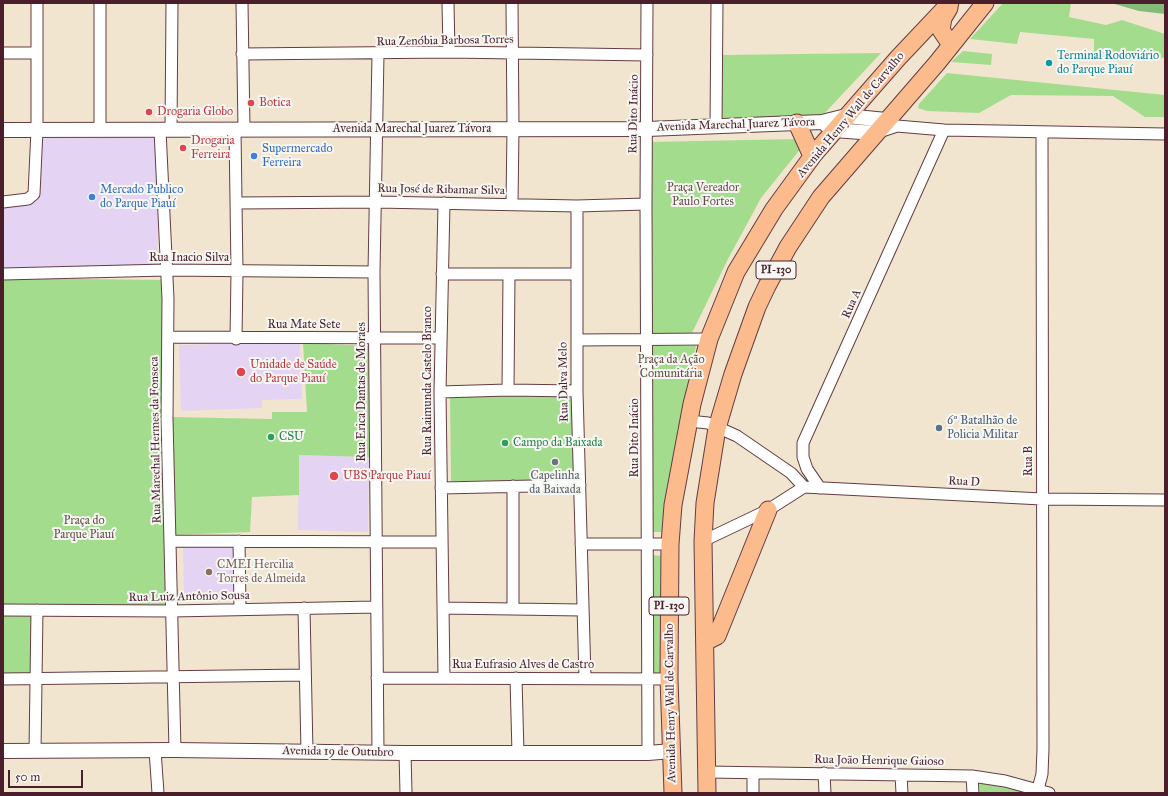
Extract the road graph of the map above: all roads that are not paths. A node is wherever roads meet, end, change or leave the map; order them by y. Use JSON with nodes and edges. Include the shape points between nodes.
{"nodes":[{"id":1,"x":37,"y":3,"type":"edge"},
{"id":2,"x":100,"y":3,"type":"edge"},
{"id":3,"x":172,"y":3,"type":"edge"},
{"id":4,"x":242,"y":3,"type":"edge"},
{"id":5,"x":448,"y":3,"type":"edge"},
{"id":6,"x":512,"y":3,"type":"edge"},
{"id":7,"x":647,"y":3,"type":"edge"},
{"id":8,"x":717,"y":3,"type":"edge"},
{"id":9,"x":951,"y":3,"type":"edge"},
{"id":10,"x":985,"y":3,"type":"edge"},
{"id":11,"x":951,"y":45,"type":"junction"},
{"id":12,"x":449,"y":52,"type":"junction"},
{"id":13,"x":3,"y":53,"type":"edge"},
{"id":14,"x":37,"y":53,"type":"junction"},
{"id":15,"x":512,"y":53,"type":"junction"},
{"id":16,"x":242,"y":54,"type":"junction"},
{"id":17,"x":378,"y":54,"type":"junction"},
{"id":18,"x":647,"y":55,"type":"junction"},
{"id":19,"x":846,"y":116,"type":"junction"},
{"id":20,"x":797,"y":123,"type":"junction"},
{"id":21,"x":892,"y":123,"type":"junction"},
{"id":22,"x":716,"y":126,"type":"junction"},
{"id":23,"x":828,"y":126,"type":"junction"},
{"id":24,"x":378,"y":128,"type":"junction"},
{"id":25,"x":240,"y":129,"type":"junction"},
{"id":26,"x":513,"y":129,"type":"junction"},
{"id":27,"x":647,"y":129,"type":"junction"},
{"id":28,"x":3,"y":130,"type":"edge"},
{"id":29,"x":37,"y":130,"type":"junction"},
{"id":30,"x":100,"y":130,"type":"junction"},
{"id":31,"x":166,"y":130,"type":"junction"},
{"id":32,"x":944,"y":130,"type":"junction"},
{"id":33,"x":875,"y":133,"type":"junction"},
{"id":34,"x":1042,"y":133,"type":"junction"},
{"id":35,"x":1165,"y":134,"type":"edge"},
{"id":36,"x":812,"y":156,"type":"junction"},
{"id":37,"x":3,"y":202,"type":"edge"},
{"id":38,"x":236,"y":202,"type":"junction"},
{"id":39,"x":377,"y":202,"type":"junction"},
{"id":40,"x":444,"y":203,"type":"junction"},
{"id":41,"x":512,"y":204,"type":"junction"},
{"id":42,"x":646,"y":204,"type":"junction"},
{"id":43,"x":577,"y":206,"type":"junction"},
{"id":44,"x":167,"y":270,"type":"junction"},
{"id":45,"x":237,"y":272,"type":"junction"},
{"id":46,"x":374,"y":272,"type":"junction"},
{"id":47,"x":3,"y":274,"type":"edge"},
{"id":48,"x":442,"y":274,"type":"junction"},
{"id":49,"x":509,"y":274,"type":"junction"},
{"id":50,"x":576,"y":274,"type":"junction"},
{"id":51,"x":168,"y":337,"type":"junction"},
{"id":52,"x":375,"y":338,"type":"junction"},
{"id":53,"x":440,"y":338,"type":"junction"},
{"id":54,"x":236,"y":339,"type":"junction"},
{"id":55,"x":577,"y":340,"type":"junction"},
{"id":56,"x":647,"y":340,"type":"junction"},
{"id":57,"x":709,"y":340,"type":"junction"},
{"id":58,"x":508,"y":390,"type":"junction"},
{"id":59,"x":577,"y":391,"type":"junction"},
{"id":60,"x":440,"y":392,"type":"junction"},
{"id":61,"x":689,"y":421,"type":"junction"},
{"id":62,"x":717,"y":428,"type":"junction"},
{"id":63,"x":513,"y":486,"type":"junction"},
{"id":64,"x":580,"y":486,"type":"junction"},
{"id":65,"x":804,"y":487,"type":"junction"},
{"id":66,"x":441,"y":488,"type":"junction"},
{"id":67,"x":820,"y":488,"type":"junction"},
{"id":68,"x":1042,"y":499,"type":"junction"},
{"id":69,"x":1165,"y":500,"type":"edge"},
{"id":70,"x":768,"y":510,"type":"junction"},
{"id":71,"x":171,"y":541,"type":"junction"},
{"id":72,"x":239,"y":541,"type":"junction"},
{"id":73,"x":703,"y":541,"type":"junction"},
{"id":74,"x":376,"y":542,"type":"junction"},
{"id":75,"x":442,"y":542,"type":"junction"},
{"id":76,"x":581,"y":544,"type":"junction"},
{"id":77,"x":648,"y":544,"type":"junction"},
{"id":78,"x":670,"y":544,"type":"junction"},
{"id":79,"x":376,"y":607,"type":"junction"},
{"id":80,"x":304,"y":608,"type":"junction"},
{"id":81,"x":444,"y":608,"type":"junction"},
{"id":82,"x":240,"y":609,"type":"junction"},
{"id":83,"x":513,"y":609,"type":"junction"},
{"id":84,"x":3,"y":610,"type":"edge"},
{"id":85,"x":37,"y":610,"type":"junction"},
{"id":86,"x":582,"y":610,"type":"junction"},
{"id":87,"x":172,"y":611,"type":"junction"},
{"id":88,"x":704,"y":642,"type":"junction"},
{"id":89,"x":305,"y":675,"type":"junction"},
{"id":90,"x":173,"y":677,"type":"junction"},
{"id":91,"x":37,"y":678,"type":"junction"},
{"id":92,"x":377,"y":678,"type":"junction"},
{"id":93,"x":444,"y":678,"type":"junction"},
{"id":94,"x":516,"y":678,"type":"junction"},
{"id":95,"x":585,"y":678,"type":"junction"},
{"id":96,"x":3,"y":679,"type":"edge"},
{"id":97,"x":669,"y":679,"type":"junction"},
{"id":98,"x":647,"y":680,"type":"junction"},
{"id":99,"x":155,"y":750,"type":"junction"},
{"id":100,"x":175,"y":750,"type":"junction"},
{"id":101,"x":3,"y":751,"type":"edge"},
{"id":102,"x":35,"y":751,"type":"junction"},
{"id":103,"x":672,"y":751,"type":"junction"},
{"id":104,"x":307,"y":752,"type":"junction"},
{"id":105,"x":378,"y":753,"type":"junction"},
{"id":106,"x":405,"y":753,"type":"junction"},
{"id":107,"x":518,"y":753,"type":"junction"},
{"id":108,"x":648,"y":753,"type":"junction"},
{"id":109,"x":706,"y":772,"type":"junction"},
{"id":110,"x":753,"y":773,"type":"junction"},
{"id":111,"x":824,"y":773,"type":"junction"},
{"id":112,"x":901,"y":775,"type":"junction"},
{"id":113,"x":972,"y":776,"type":"junction"},
{"id":114,"x":1038,"y":791,"type":"edge"},
{"id":115,"x":158,"y":793,"type":"edge"},
{"id":116,"x":406,"y":793,"type":"edge"},
{"id":117,"x":673,"y":793,"type":"edge"},
{"id":118,"x":707,"y":793,"type":"edge"},
{"id":119,"x":754,"y":793,"type":"edge"},
{"id":120,"x":825,"y":793,"type":"edge"},
{"id":121,"x":902,"y":793,"type":"edge"},
{"id":122,"x":973,"y":793,"type":"edge"},
{"id":123,"x":1049,"y":793,"type":"edge"}],
"edges":[{"from":1,"to":14,"type":"street"},
{"from":2,"to":30,"type":"street"},
{"from":3,"to":31,"type":"street","name":"Rua Marechal Hermes da Fonseca"},
{"from":4,"to":16,"type":"street"},
{"from":5,"to":12,"type":"street"},
{"from":6,"to":15,"type":"street"},
{"from":7,"to":18,"type":"street","name":"Rua Dito Inácio"},
{"from":8,"to":22,"type":"street"},
{"from":9,"to":11,"type":"main road","via":[[941,24]]},
{"from":9,"to":19,"type":"main road","name":"Avenida Henry Wall de Carvalho","number":"PI-130"},
{"from":10,"to":11,"type":"main road","number":"PI-130"},
{"from":11,"to":21,"type":"main road","number":"PI-130"},
{"from":12,"to":15,"type":"street","name":"Rua Zenóbia Barbosa Torres"},
{"from":12,"to":17,"type":"street","name":"Rua Zenóbia Barbosa Torres"},
{"from":13,"to":14,"type":"street"},
{"from":14,"to":29,"type":"street"},
{"from":15,"to":18,"type":"street","name":"Rua Zenóbia Barbosa Torres"},
{"from":15,"to":26,"type":"street"},
{"from":16,"to":17,"type":"street","name":"Rua Zenóbia Barbosa Torres"},
{"from":16,"to":25,"type":"street"},
{"from":17,"to":24,"type":"street","name":"Rua Erica Dantas de Moraes"},
{"from":18,"to":27,"type":"street","name":"Rua Dito Inácio"},
{"from":19,"to":21,"type":"street"},
{"from":19,"to":23,"type":"main road","name":"Avenida Henry Wall de Carvalho","number":"PI-130"},
{"from":20,"to":22,"type":"street","name":"Avenida Marechal Juarez Távora"},
{"from":20,"to":23,"type":"street","name":"Avenida Marechal Juarez Távora"},
{"from":20,"to":36,"type":"main road"},
{"from":21,"to":32,"type":"street"},
{"from":21,"to":33,"type":"main road","number":"PI-130"},
{"from":22,"to":27,"type":"street","name":"Avenida Marechal Juarez Távora"},
{"from":23,"to":33,"type":"street","name":"Avenida Marechal Juarez Távora"},
{"from":23,"to":36,"type":"main road","name":"Avenida Henry Wall de Carvalho","number":"PI-130"},
{"from":24,"to":25,"type":"street","name":"Avenida Marechal Juarez Távora"},
{"from":24,"to":26,"type":"street","name":"Avenida Marechal Juarez Távora"},
{"from":24,"to":39,"type":"street","name":"Rua Erica Dantas de Moraes"},
{"from":25,"to":31,"type":"street","name":"Avenida Marechal Juarez Távora"},
{"from":25,"to":38,"type":"street"},
{"from":26,"to":27,"type":"street","name":"Avenida Marechal Juarez Távora"},
{"from":26,"to":41,"type":"street"},
{"from":27,"to":42,"type":"street","name":"Rua Dito Inácio"},
{"from":28,"to":29,"type":"street","name":"Avenida Marechal Juarez Távora"},
{"from":29,"to":30,"type":"street","name":"Avenida Marechal Juarez Távora"},
{"from":29,"to":37,"type":"street","via":[[34,194],[24,201]]},
{"from":30,"to":31,"type":"street","name":"Avenida Marechal Juarez Távora"},
{"from":31,"to":44,"type":"street","name":"Rua Marechal Hermes da Fonseca"},
{"from":32,"to":34,"type":"street"},
{"from":32,"to":67,"type":"street","name":"Rua A","via":[[803,443],[803,457],[807,469]]},
{"from":33,"to":62,"type":"main road","number":"PI-130","via":[[821,197],[784,254],[757,307]]},
{"from":34,"to":35,"type":"street"},
{"from":34,"to":68,"type":"street","name":"Rua B"},
{"from":36,"to":57,"type":"main road","name":"Avenida Henry Wall de Carvalho","number":"PI-130","via":[[774,209],[740,266]]},
{"from":38,"to":39,"type":"street","name":"Rua José de Ribamar Silva"},
{"from":38,"to":45,"type":"street"},
{"from":39,"to":40,"type":"street","name":"Rua José de Ribamar Silva"},
{"from":39,"to":46,"type":"street","name":"Rua Erica Dantas de Moraes"},
{"from":40,"to":41,"type":"street","name":"Rua José de Ribamar Silva"},
{"from":40,"to":48,"type":"street","name":"Rua Raimunda Castelo Branco"},
{"from":41,"to":43,"type":"street","name":"Rua José de Ribamar Silva"},
{"from":42,"to":43,"type":"street","name":"Rua José de Ribamar Silva"},
{"from":42,"to":56,"type":"street","name":"Rua Dito Inácio"},
{"from":43,"to":50,"type":"street","name":"Rua Dalva Melo"},
{"from":44,"to":45,"type":"street","name":"Rua Inacio Silva"},
{"from":44,"to":47,"type":"street","name":"Rua Inacio Silva"},
{"from":44,"to":51,"type":"street","name":"Rua Marechal Hermes da Fonseca"},
{"from":45,"to":46,"type":"street","name":"Rua Inacio Silva"},
{"from":45,"to":54,"type":"street"},
{"from":46,"to":52,"type":"street","name":"Rua Erica Dantas de Moraes"},
{"from":48,"to":49,"type":"street"},
{"from":48,"to":53,"type":"street","name":"Rua Raimunda Castelo Branco"},
{"from":49,"to":50,"type":"street"},
{"from":49,"to":58,"type":"street"},
{"from":50,"to":55,"type":"street","name":"Rua Dalva Melo"},
{"from":51,"to":54,"type":"street","name":"Rua Mate Sete"},
{"from":51,"to":71,"type":"street","name":"Rua Marechal Hermes da Fonseca","via":[[167,419]]},
{"from":52,"to":53,"type":"street","name":"Rua Mate Sete"},
{"from":52,"to":54,"type":"street","name":"Rua Mate Sete"},
{"from":52,"to":74,"type":"street","name":"Rua Erica Dantas de Moraes"},
{"from":53,"to":60,"type":"street","name":"Rua Raimunda Castelo Branco"},
{"from":55,"to":56,"type":"street"},
{"from":55,"to":59,"type":"street","name":"Rua Dalva Melo"},
{"from":56,"to":57,"type":"street"},
{"from":56,"to":77,"type":"street","name":"Rua Dito Inácio"},
{"from":57,"to":61,"type":"main road","name":"Avenida Henry Wall de Carvalho","number":"PI-130"},
{"from":58,"to":59,"type":"street"},
{"from":58,"to":60,"type":"street"},
{"from":59,"to":64,"type":"street","name":"Rua Dalva Melo"},
{"from":60,"to":66,"type":"street","name":"Rua Raimunda Castelo Branco"},
{"from":61,"to":62,"type":"street","via":[[708,423]]},
{"from":61,"to":78,"type":"main road","name":"Avenida Henry Wall de Carvalho","number":"PI-130","via":[[673,505]]},
{"from":62,"to":65,"type":"street","via":[[756,447],[791,473]]},
{"from":62,"to":73,"type":"main road","number":"PI-130","via":[[705,503]]},
{"from":63,"to":64,"type":"street"},
{"from":63,"to":66,"type":"street"},
{"from":63,"to":83,"type":"street"},
{"from":64,"to":76,"type":"street","name":"Rua Dalva Melo"},
{"from":65,"to":67,"type":"street","name":"Rua D"},
{"from":65,"to":70,"type":"street"},
{"from":66,"to":75,"type":"street","name":"Rua Raimunda Castelo Branco"},
{"from":67,"to":68,"type":"street","name":"Rua D"},
{"from":68,"to":69,"type":"street","name":"Rua D"},
{"from":68,"to":114,"type":"street","name":"Rua B","via":[[1043,749]]},
{"from":70,"to":73,"type":"street"},
{"from":70,"to":88,"type":"main road","via":[[717,636]]},
{"from":71,"to":72,"type":"street"},
{"from":71,"to":87,"type":"street","name":"Rua Marechal Hermes da Fonseca"},
{"from":72,"to":74,"type":"street"},
{"from":72,"to":82,"type":"street"},
{"from":73,"to":88,"type":"main road","number":"PI-130"},
{"from":74,"to":75,"type":"street"},
{"from":74,"to":79,"type":"street","name":"Rua Erica Dantas de Moraes"},
{"from":75,"to":81,"type":"street","name":"Rua Raimunda Castelo Branco"},
{"from":76,"to":77,"type":"street"},
{"from":76,"to":86,"type":"street","name":"Rua Dalva Melo"},
{"from":77,"to":78,"type":"street"},
{"from":77,"to":98,"type":"street","name":"Rua Dito Inácio"},
{"from":78,"to":97,"type":"main road","name":"Avenida Henry Wall de Carvalho","number":"PI-130"},
{"from":79,"to":80,"type":"street","name":"Rua Luiz Antônio Sousa"},
{"from":79,"to":92,"type":"street","name":"Rua Erica Dantas de Moraes"},
{"from":80,"to":82,"type":"street","name":"Rua Luiz Antônio Sousa"},
{"from":80,"to":89,"type":"street"},
{"from":81,"to":83,"type":"street"},
{"from":81,"to":93,"type":"street","name":"Rua Raimunda Castelo Branco"},
{"from":82,"to":87,"type":"street","name":"Rua Luiz Antônio Sousa"},
{"from":83,"to":86,"type":"street"},
{"from":84,"to":85,"type":"street","name":"Rua Luiz Antônio Sousa"},
{"from":85,"to":87,"type":"street","name":"Rua Luiz Antônio Sousa"},
{"from":85,"to":91,"type":"street"},
{"from":86,"to":95,"type":"street","name":"Rua Dalva Melo"},
{"from":87,"to":90,"type":"street","name":"Rua Marechal Hermes da Fonseca"},
{"from":88,"to":109,"type":"main road","number":"PI-130"},
{"from":89,"to":90,"type":"street"},
{"from":89,"to":104,"type":"street"},
{"from":90,"to":91,"type":"street"},
{"from":90,"to":100,"type":"street","name":"Rua Marechal Hermes da Fonseca"},
{"from":91,"to":96,"type":"street"},
{"from":91,"to":102,"type":"street"},
{"from":92,"to":93,"type":"street","name":"Rua Eufrasio Alves de Castro"},
{"from":92,"to":105,"type":"street","name":"Rua Erica Dantas de Moraes"},
{"from":93,"to":94,"type":"street","name":"Rua Eufrasio Alves de Castro"},
{"from":94,"to":95,"type":"street","name":"Rua Eufrasio Alves de Castro"},
{"from":94,"to":107,"type":"street"},
{"from":95,"to":98,"type":"street","name":"Rua Eufrasio Alves de Castro"},
{"from":97,"to":98,"type":"street","name":"Rua Eufrasio Alves de Castro"},
{"from":97,"to":103,"type":"main road","name":"Avenida Henry Wall de Carvalho","number":"PI-130"},
{"from":98,"to":108,"type":"street","name":"Rua Dito Inácio"},
{"from":99,"to":100,"type":"street","name":"Avenida 19 de Outubro"},
{"from":99,"to":102,"type":"street","name":"Avenida 19 de Outubro"},
{"from":99,"to":115,"type":"street"},
{"from":100,"to":104,"type":"street","name":"Avenida 19 de Outubro"},
{"from":101,"to":102,"type":"street","name":"Avenida 19 de Outubro"},
{"from":103,"to":108,"type":"street","name":"Avenida 19 de Outubro"},
{"from":103,"to":117,"type":"main road","name":"Avenida Henry Wall de Carvalho","number":"PI-130"},
{"from":104,"to":105,"type":"street","name":"Avenida 19 de Outubro"},
{"from":105,"to":106,"type":"street","name":"Avenida 19 de Outubro"},
{"from":106,"to":107,"type":"street","name":"Avenida 19 de Outubro"},
{"from":106,"to":116,"type":"street"},
{"from":107,"to":108,"type":"street","name":"Avenida 19 de Outubro"},
{"from":109,"to":110,"type":"street","name":"Rua João Henrique Gaioso"},
{"from":109,"to":118,"type":"main road","number":"PI-130"},
{"from":110,"to":111,"type":"street","name":"Rua João Henrique Gaioso"},
{"from":110,"to":119,"type":"street"},
{"from":111,"to":112,"type":"street","name":"Rua João Henrique Gaioso"},
{"from":111,"to":120,"type":"street"},
{"from":112,"to":113,"type":"street","name":"Rua João Henrique Gaioso"},
{"from":112,"to":121,"type":"street"},
{"from":113,"to":114,"type":"street","name":"Rua João Henrique Gaioso","via":[[1005,781]]},
{"from":113,"to":122,"type":"street"},
{"from":114,"to":123,"type":"street","name":"Rua João Henrique Gaioso"}]}
